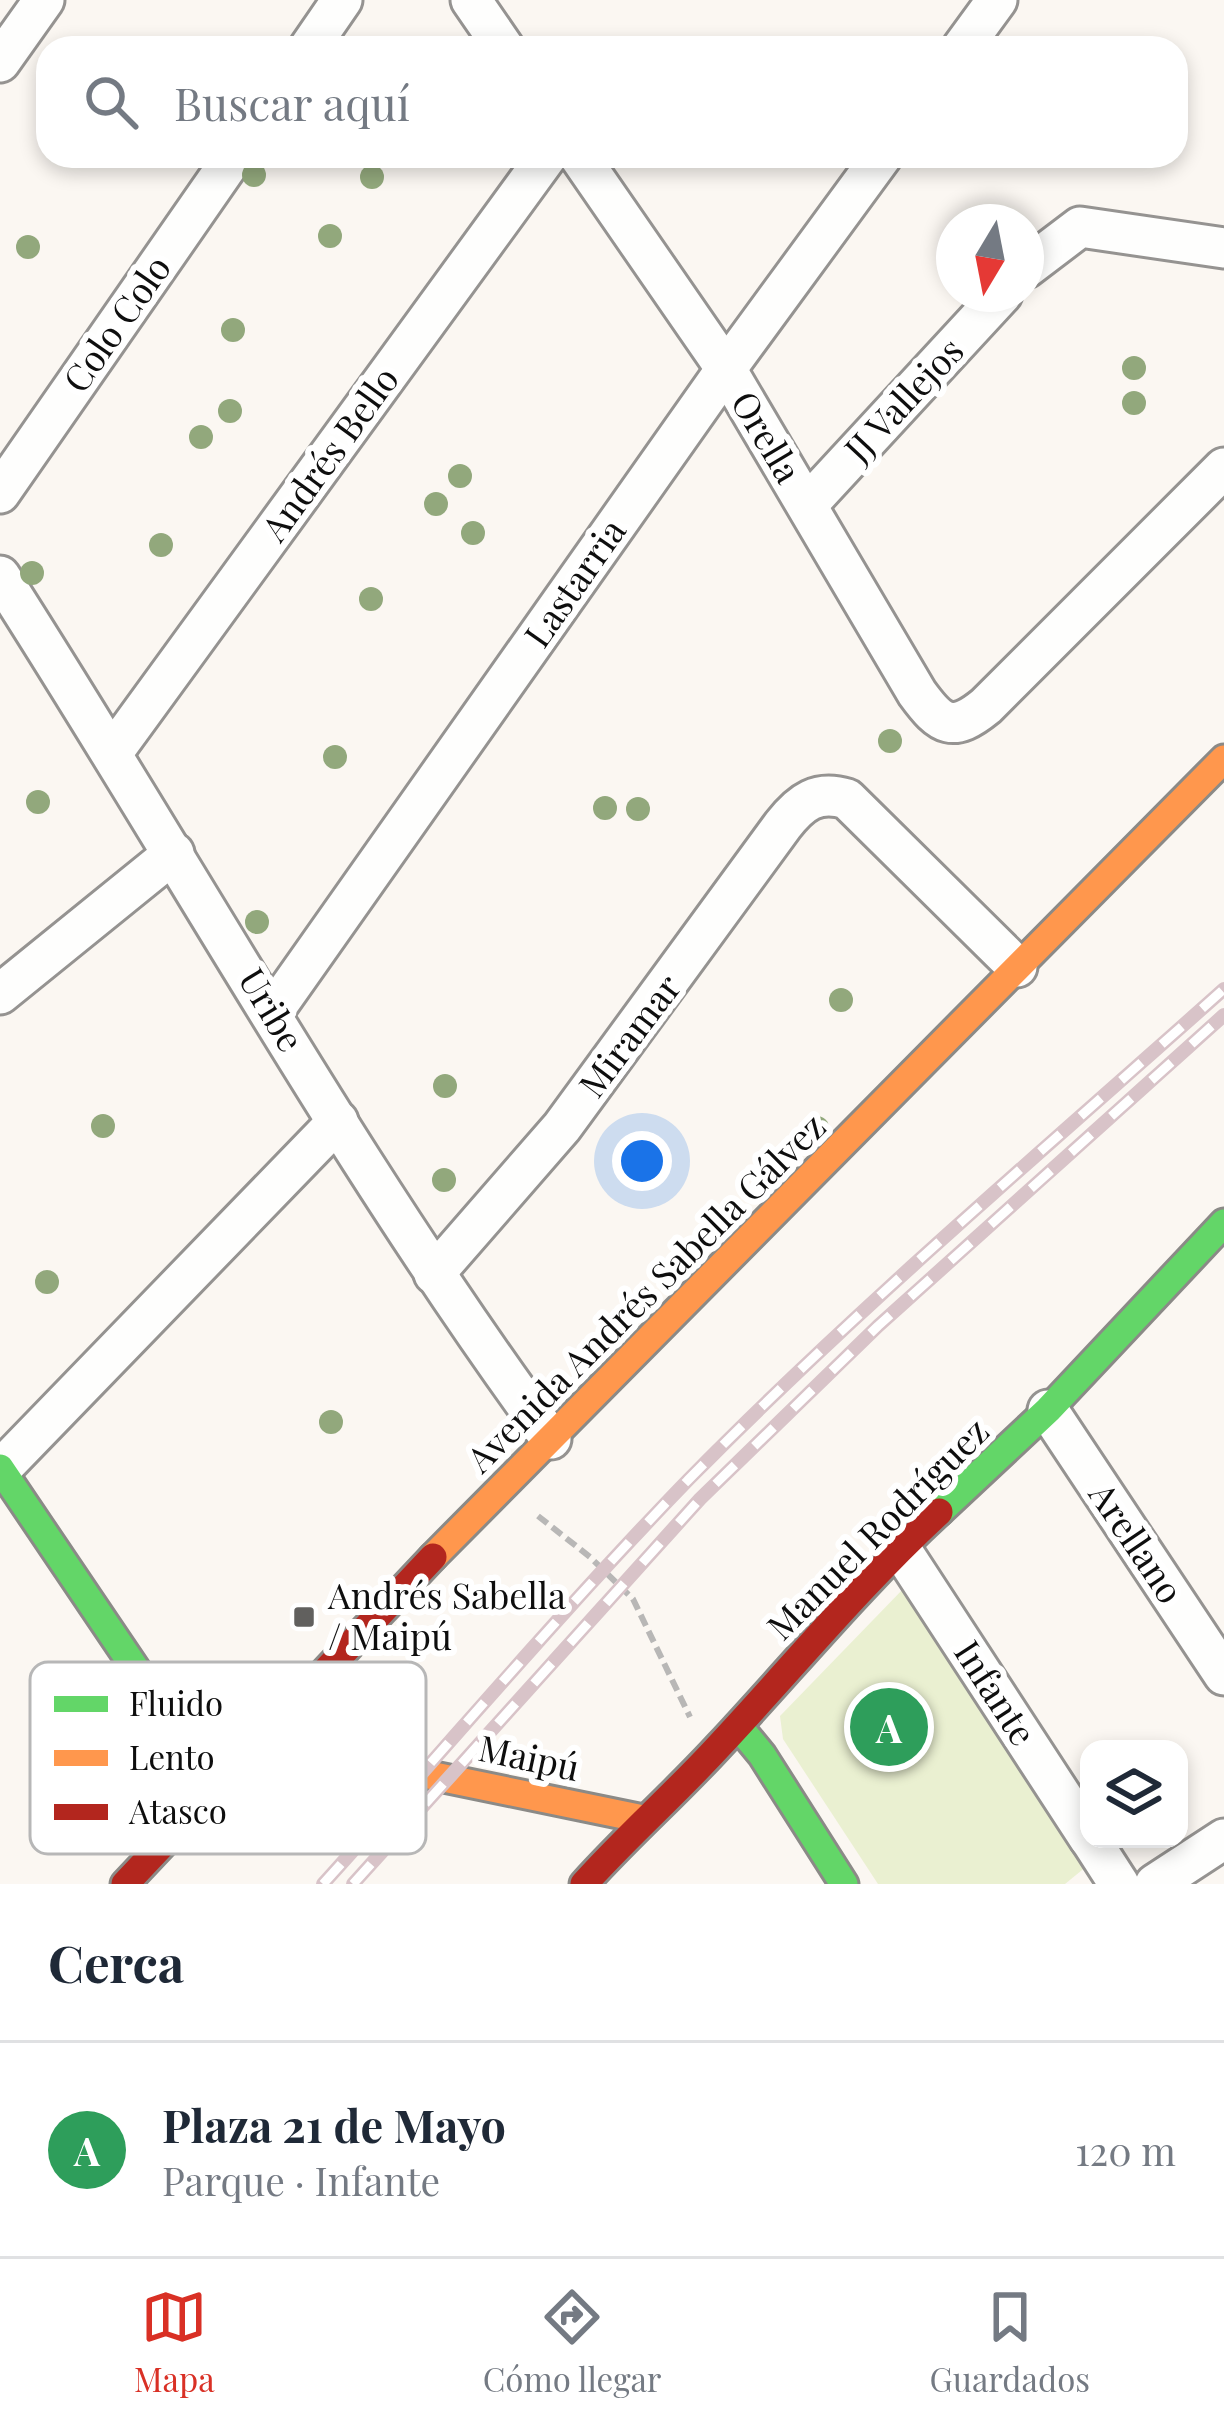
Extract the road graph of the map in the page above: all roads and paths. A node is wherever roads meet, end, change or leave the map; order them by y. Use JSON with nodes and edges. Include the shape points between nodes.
{"nodes":[{"id":1,"x":44,"y":0,"type":"edge"},
{"id":2,"x":342,"y":0,"type":"edge"},
{"id":3,"x":471,"y":0,"type":"edge"},
{"id":4,"x":997,"y":0,"type":"edge"},
{"id":5,"x":317,"y":36,"type":"edge"},
{"id":6,"x":496,"y":36,"type":"edge"},
{"id":7,"x":971,"y":36,"type":"edge"},
{"id":8,"x":0,"y":62,"type":"edge"},
{"id":9,"x":226,"y":168,"type":"edge"},
{"id":10,"x":538,"y":168,"type":"edge"},
{"id":11,"x":587,"y":168,"type":"edge"},
{"id":12,"x":873,"y":168,"type":"edge"},
{"id":13,"x":1224,"y":248,"type":"edge"},
{"id":14,"x":1044,"y":254,"type":"edge"},
{"id":15,"x":985,"y":312,"type":"edge"},
{"id":16,"x":726,"y":369,"type":"junction"},
{"id":17,"x":1224,"y":468,"type":"edge"},
{"id":18,"x":0,"y":493,"type":"edge"},
{"id":19,"x":807,"y":505,"type":"junction"},
{"id":20,"x":0,"y":576,"type":"edge"},
{"id":21,"x":113,"y":752,"type":"junction"},
{"id":22,"x":1224,"y":759,"type":"edge"},
{"id":23,"x":175,"y":853,"type":"junction"},
{"id":24,"x":1017,"y":968,"type":"junction"},
{"id":25,"x":0,"y":994,"type":"edge"},
{"id":26,"x":272,"y":1013,"type":"junction"},
{"id":27,"x":338,"y":1121,"type":"junction"},
{"id":28,"x":1224,"y":1223,"type":"edge"},
{"id":29,"x":434,"y":1274,"type":"junction"},
{"id":30,"x":1048,"y":1410,"type":"junction"},
{"id":31,"x":550,"y":1438,"type":"junction"},
{"id":32,"x":0,"y":1469,"type":"edge"},
{"id":33,"x":531,"y":1510,"type":"dead end"},
{"id":34,"x":901,"y":1549,"type":"junction"},
{"id":35,"x":131,"y":1662,"type":"edge"},
{"id":36,"x":334,"y":1662,"type":"edge"},
{"id":37,"x":1224,"y":1675,"type":"edge"},
{"id":38,"x":738,"y":1726,"type":"junction"},
{"id":39,"x":714,"y":1752,"type":"junction"},
{"id":40,"x":426,"y":1774,"type":"edge"},
{"id":41,"x":643,"y":1819,"type":"junction"},
{"id":42,"x":1080,"y":1825,"type":"edge"},
{"id":43,"x":1224,"y":1839,"type":"edge"},
{"id":44,"x":1095,"y":1848,"type":"edge"},
{"id":45,"x":152,"y":1854,"type":"edge"},
{"id":46,"x":125,"y":1884,"type":"edge"},
{"id":47,"x":584,"y":1884,"type":"edge"},
{"id":48,"x":844,"y":1884,"type":"edge"},
{"id":49,"x":1119,"y":1884,"type":"edge"},
{"id":50,"x":1155,"y":1884,"type":"edge"}],
"edges":[{"from":1,"to":8,"type":"street"},
{"from":2,"to":5,"type":"street"},
{"from":3,"to":6,"type":"street"},
{"from":4,"to":7,"type":"street"},
{"from":9,"to":18,"type":"street","name":"Colo Colo"},
{"from":10,"to":21,"type":"street","name":"Andrés Bello"},
{"from":11,"to":16,"type":"street","name":"Orella"},
{"from":12,"to":16,"type":"street","name":"Lastarria"},
{"from":13,"to":14,"type":"street","via":[[1080,227]]},
{"from":15,"to":19,"type":"street","name":"JJ Vallejos"},
{"from":16,"to":19,"type":"street","name":"Orella"},
{"from":16,"to":26,"type":"street","name":"Lastarria"},
{"from":17,"to":19,"type":"street","name":"Orella","via":[[986,706],[956,724],[917,694]]},
{"from":20,"to":21,"type":"street","name":"Uribe"},
{"from":21,"to":23,"type":"street","name":"Uribe"},
{"from":22,"to":24,"type":"street","name":"Avenida Andrés Sabella Gálvez"},
{"from":23,"to":25,"type":"street"},
{"from":23,"to":26,"type":"street","name":"Uribe"},
{"from":24,"to":29,"type":"street","name":"Miramar","via":[[858,809],[820,794],[793,812],[562,1127]]},
{"from":24,"to":31,"type":"street","name":"Avenida Andrés Sabella Gálvez"},
{"from":26,"to":27,"type":"street","name":"Uribe"},
{"from":27,"to":29,"type":"street","name":"Uribe"},
{"from":27,"to":32,"type":"street"},
{"from":28,"to":30,"type":"street","name":"Manuel Rodríguez"},
{"from":29,"to":31,"type":"street","name":"Uribe"},
{"from":30,"to":34,"type":"street","name":"Manuel Rodríguez"},
{"from":30,"to":37,"type":"street","name":"Arellano"},
{"from":31,"to":36,"type":"street","name":"Avenida Andrés Sabella Gálvez"},
{"from":32,"to":35,"type":"street"},
{"from":33,"to":39,"type":"path","via":[[633,1599]]},
{"from":34,"to":38,"type":"street","name":"Manuel Rodríguez"},
{"from":34,"to":42,"type":"street","name":"Infante"},
{"from":38,"to":39,"type":"street","name":"Manuel Rodríguez"},
{"from":38,"to":48,"type":"street"},
{"from":39,"to":41,"type":"street","name":"Manuel Rodríguez"},
{"from":40,"to":41,"type":"street","name":"Maipú"},
{"from":41,"to":47,"type":"street","name":"Manuel Rodríguez"},
{"from":43,"to":50,"type":"street"},
{"from":44,"to":49,"type":"street","name":"Infante"},
{"from":45,"to":46,"type":"street","name":"Avenida Andrés Sabella Gálvez"}]}
